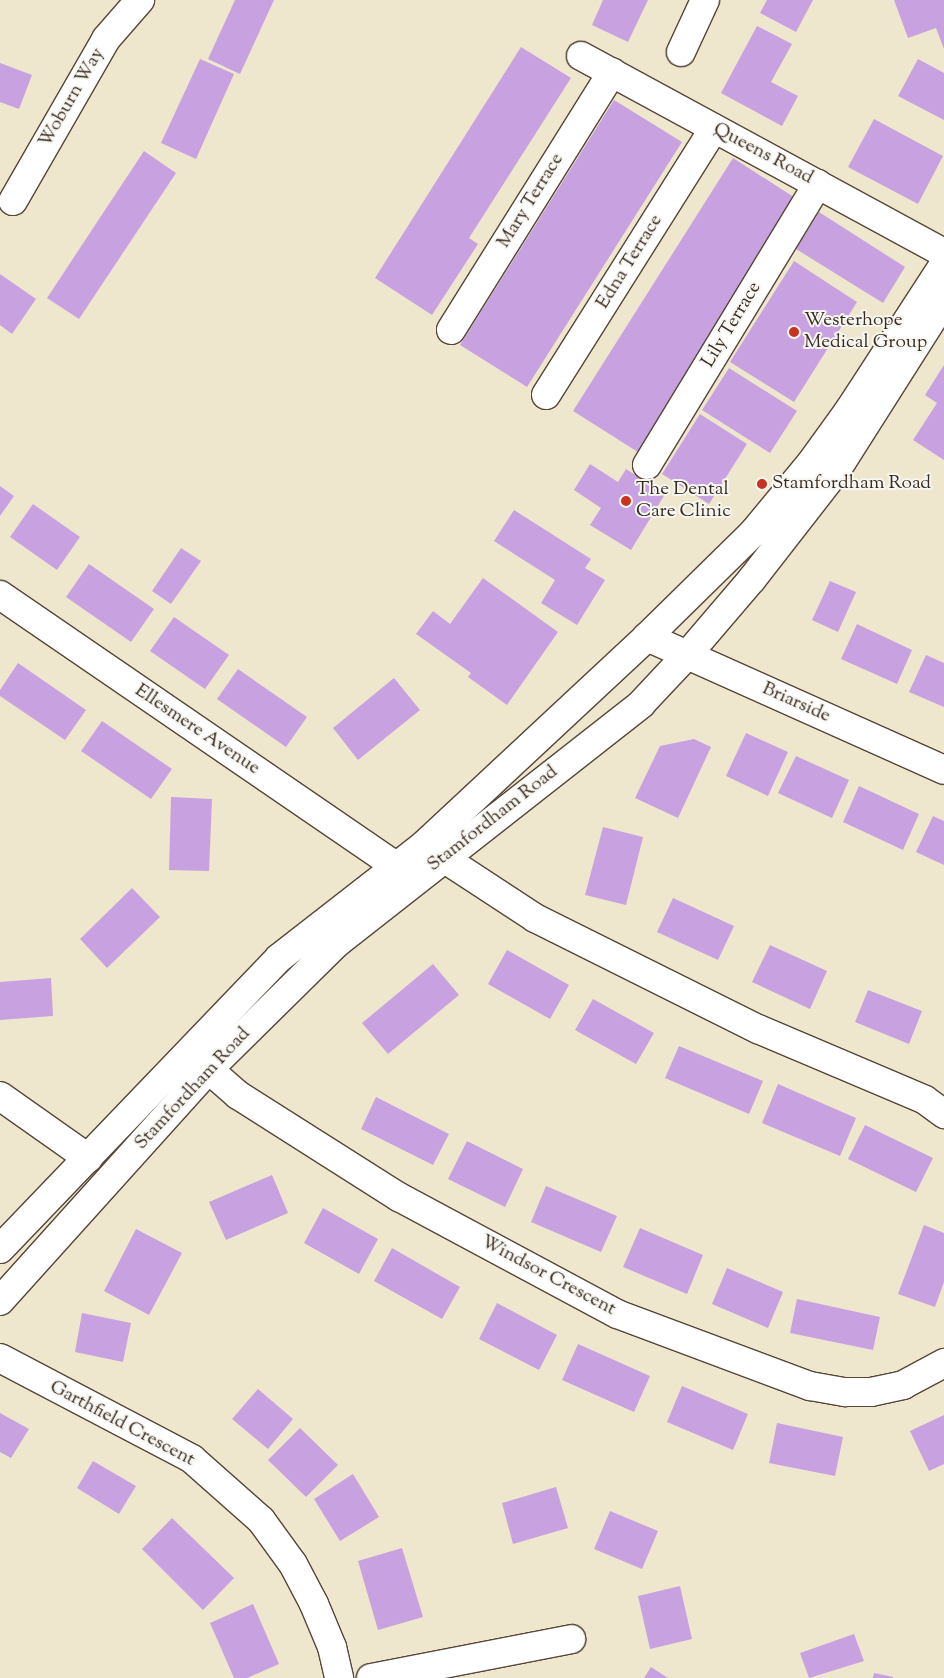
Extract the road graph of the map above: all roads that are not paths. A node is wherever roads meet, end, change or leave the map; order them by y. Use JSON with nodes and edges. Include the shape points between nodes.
{"nodes":[{"id":1,"x":140,"y":0,"type":"edge"},
{"id":2,"x":705,"y":0,"type":"edge"},
{"id":3,"x":681,"y":52,"type":"dead end"},
{"id":4,"x":582,"y":56,"type":"dead end"},
{"id":5,"x":612,"y":72,"type":"junction"},
{"id":6,"x":714,"y":128,"type":"junction"},
{"id":7,"x":818,"y":184,"type":"junction"},
{"id":8,"x":13,"y":201,"type":"dead end"},
{"id":9,"x":944,"y":253,"type":"edge"},
{"id":10,"x":944,"y":264,"type":"edge"},
{"id":11,"x":944,"y":301,"type":"edge"},
{"id":12,"x":451,"y":330,"type":"dead end"},
{"id":13,"x":546,"y":395,"type":"dead end"},
{"id":14,"x":647,"y":466,"type":"dead end"},
{"id":15,"x":0,"y":595,"type":"edge"},
{"id":16,"x":647,"y":637,"type":"junction"},
{"id":17,"x":688,"y":654,"type":"junction"},
{"id":18,"x":944,"y":770,"type":"edge"},
{"id":19,"x":433,"y":851,"type":"junction"},
{"id":20,"x":395,"y":865,"type":"junction"},
{"id":21,"x":188,"y":1051,"type":"junction"},
{"id":22,"x":208,"y":1069,"type":"junction"},
{"id":23,"x":0,"y":1096,"type":"edge"},
{"id":24,"x":944,"y":1114,"type":"edge"},
{"id":25,"x":88,"y":1158,"type":"junction"},
{"id":26,"x":0,"y":1249,"type":"edge"},
{"id":27,"x":0,"y":1301,"type":"edge"},
{"id":28,"x":0,"y":1358,"type":"edge"},
{"id":29,"x":944,"y":1363,"type":"edge"},
{"id":30,"x":571,"y":1639,"type":"dead end"},
{"id":31,"x":339,"y":1678,"type":"edge"},
{"id":32,"x":371,"y":1678,"type":"edge"}],
"edges":[{"from":1,"to":8,"type":"street","name":"Woburn Way","via":[[106,39]]},
{"from":2,"to":3,"type":"street"},
{"from":4,"to":5,"type":"street","name":"Queens Road"},
{"from":5,"to":6,"type":"street","name":"Queens Road"},
{"from":5,"to":12,"type":"street","name":"Mary Terrace"},
{"from":6,"to":7,"type":"street","name":"Queens Road"},
{"from":6,"to":13,"type":"street","name":"Edna Terrace"},
{"from":7,"to":9,"type":"street","name":"Queens Road"},
{"from":7,"to":14,"type":"street","name":"Lily Terrace"},
{"from":10,"to":16,"type":"street","name":"Stamfordham Road","via":[[811,463],[753,533]]},
{"from":11,"to":17,"type":"street","name":"Stamfordham Road","via":[[836,471],[752,579]]},
{"from":15,"to":20,"type":"street","name":"Ellesmere Avenue"},
{"from":16,"to":17,"type":"street","name":"Briarside"},
{"from":16,"to":19,"type":"street","name":"Stamfordham Road"},
{"from":17,"to":18,"type":"street","name":"Briarside"},
{"from":17,"to":19,"type":"street","name":"Stamfordham Road","via":[[641,704]]},
{"from":19,"to":20,"type":"street","name":"Stamfordham Road"},
{"from":19,"to":22,"type":"street","name":"Stamfordham Road"},
{"from":19,"to":24,"type":"street","via":[[535,918],[758,1029],[925,1100]]},
{"from":20,"to":21,"type":"street","name":"Stamfordham Road","via":[[279,958]]},
{"from":21,"to":22,"type":"street","name":"Windsor Crescent"},
{"from":21,"to":25,"type":"street","name":"Stamfordham Road"},
{"from":22,"to":27,"type":"street","name":"Stamfordham Road"},
{"from":22,"to":29,"type":"street","name":"Windsor Crescent","via":[[238,1095],[399,1197],[617,1314],[810,1386],[845,1392],[871,1392],[903,1385]]},
{"from":23,"to":25,"type":"street"},
{"from":25,"to":26,"type":"street","name":"Stamfordham Road"},
{"from":28,"to":31,"type":"street","name":"Garthfield Crescent","via":[[192,1458],[260,1520],[293,1564],[314,1604],[332,1647]]},
{"from":30,"to":32,"type":"street"}]}
